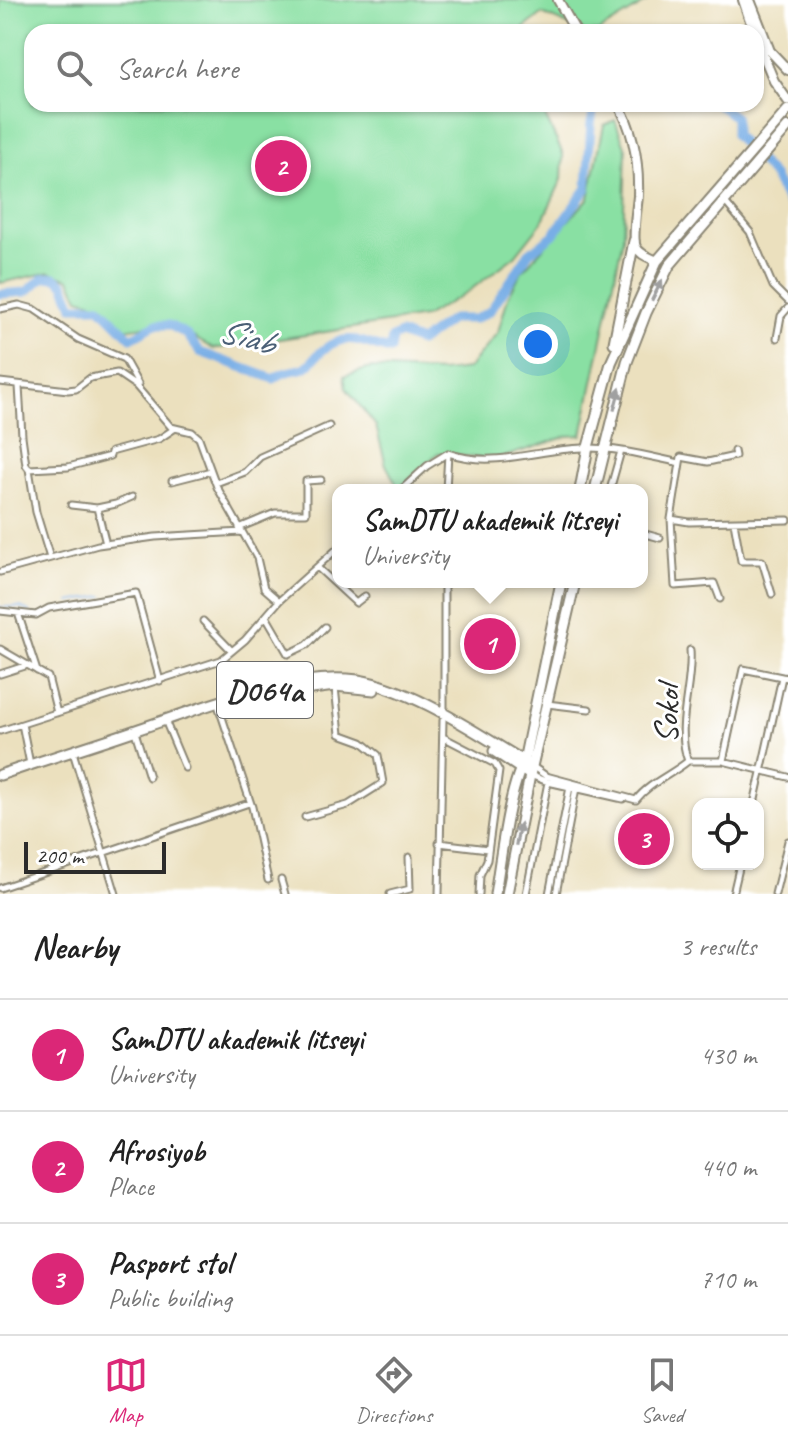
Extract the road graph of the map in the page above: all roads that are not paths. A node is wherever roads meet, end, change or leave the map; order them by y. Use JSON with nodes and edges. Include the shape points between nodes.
{"nodes":[{"id":1,"x":558,"y":0,"type":"edge"},
{"id":2,"x":743,"y":0,"type":"edge"},
{"id":3,"x":750,"y":0,"type":"edge"},
{"id":4,"x":572,"y":24,"type":"edge"},
{"id":5,"x":751,"y":24,"type":"edge"},
{"id":6,"x":759,"y":24,"type":"edge"},
{"id":7,"x":764,"y":36,"type":"edge"},
{"id":8,"x":764,"y":57,"type":"edge"},
{"id":9,"x":788,"y":70,"type":"edge"},
{"id":10,"x":788,"y":107,"type":"edge"},
{"id":11,"x":621,"y":112,"type":"edge"},
{"id":12,"x":786,"y":130,"type":"edge"},
{"id":13,"x":732,"y":185,"type":"junction"},
{"id":14,"x":725,"y":201,"type":"junction"},
{"id":15,"x":634,"y":241,"type":"junction"},
{"id":16,"x":657,"y":261,"type":"junction"},
{"id":17,"x":669,"y":266,"type":"junction"},
{"id":18,"x":788,"y":301,"type":"edge"},
{"id":19,"x":788,"y":308,"type":"edge"},
{"id":20,"x":0,"y":309,"type":"edge"},
{"id":21,"x":777,"y":338,"type":"dead end"},
{"id":22,"x":611,"y":363,"type":"junction"},
{"id":23,"x":0,"y":382,"type":"edge"},
{"id":24,"x":19,"y":386,"type":"junction"},
{"id":25,"x":140,"y":390,"type":"junction"},
{"id":26,"x":329,"y":426,"type":"dead end"},
{"id":27,"x":174,"y":429,"type":"junction"},
{"id":28,"x":588,"y":447,"type":"junction"},
{"id":29,"x":604,"y":447,"type":"junction"},
{"id":30,"x":621,"y":451,"type":"junction"},
{"id":31,"x":734,"y":451,"type":"dead end"},
{"id":32,"x":448,"y":453,"type":"junction"},
{"id":33,"x":680,"y":463,"type":"junction"},
{"id":34,"x":29,"y":469,"type":"junction"},
{"id":35,"x":211,"y":471,"type":"junction"},
{"id":36,"x":321,"y":480,"type":"dead end"},
{"id":37,"x":172,"y":481,"type":"dead end"},
{"id":38,"x":216,"y":483,"type":"junction"},
{"id":39,"x":408,"y":484,"type":"edge"},
{"id":40,"x":446,"y":484,"type":"edge"},
{"id":41,"x":581,"y":484,"type":"edge"},
{"id":42,"x":596,"y":484,"type":"edge"},
{"id":43,"x":612,"y":484,"type":"edge"},
{"id":44,"x":132,"y":497,"type":"dead end"},
{"id":45,"x":71,"y":505,"type":"dead end"},
{"id":46,"x":97,"y":508,"type":"junction"},
{"id":47,"x":671,"y":519,"type":"junction"},
{"id":48,"x":788,"y":520,"type":"edge"},
{"id":49,"x":734,"y":522,"type":"junction"},
{"id":50,"x":240,"y":530,"type":"junction"},
{"id":51,"x":648,"y":535,"type":"edge"},
{"id":52,"x":660,"y":538,"type":"dead end"},
{"id":53,"x":106,"y":544,"type":"junction"},
{"id":54,"x":332,"y":553,"type":"edge"},
{"id":55,"x":50,"y":558,"type":"junction"},
{"id":56,"x":317,"y":567,"type":"junction"},
{"id":57,"x":0,"y":572,"type":"edge"},
{"id":58,"x":332,"y":581,"type":"edge"},
{"id":59,"x":340,"y":588,"type":"edge"},
{"id":60,"x":444,"y":588,"type":"edge"},
{"id":61,"x":560,"y":588,"type":"edge"},
{"id":62,"x":574,"y":588,"type":"edge"},
{"id":63,"x":772,"y":594,"type":"dead end"},
{"id":64,"x":365,"y":596,"type":"dead end"},
{"id":65,"x":720,"y":599,"type":"dead end"},
{"id":66,"x":279,"y":601,"type":"junction"},
{"id":67,"x":0,"y":611,"type":"edge"},
{"id":68,"x":18,"y":613,"type":"junction"},
{"id":69,"x":267,"y":618,"type":"junction"},
{"id":70,"x":203,"y":621,"type":"dead end"},
{"id":71,"x":325,"y":627,"type":"dead end"},
{"id":72,"x":0,"y":649,"type":"edge"},
{"id":73,"x":690,"y":650,"type":"dead end"},
{"id":74,"x":232,"y":651,"type":"junction"},
{"id":75,"x":25,"y":666,"type":"junction"},
{"id":76,"x":37,"y":671,"type":"junction"},
{"id":77,"x":0,"y":674,"type":"edge"},
{"id":78,"x":785,"y":677,"type":"edge"},
{"id":79,"x":160,"y":681,"type":"junction"},
{"id":80,"x":335,"y":686,"type":"junction"},
{"id":81,"x":546,"y":703,"type":"junction"},
{"id":82,"x":219,"y":708,"type":"junction"},
{"id":83,"x":589,"y":709,"type":"dead end"},
{"id":84,"x":57,"y":713,"type":"junction"},
{"id":85,"x":444,"y":718,"type":"junction"},
{"id":86,"x":22,"y":724,"type":"junction"},
{"id":87,"x":167,"y":725,"type":"junction"},
{"id":88,"x":0,"y":731,"type":"edge"},
{"id":89,"x":136,"y":735,"type":"junction"},
{"id":90,"x":443,"y":737,"type":"junction"},
{"id":91,"x":74,"y":753,"type":"junction"},
{"id":92,"x":688,"y":761,"type":"junction"},
{"id":93,"x":723,"y":761,"type":"junction"},
{"id":94,"x":30,"y":765,"type":"junction"},
{"id":95,"x":185,"y":768,"type":"dead end"},
{"id":96,"x":526,"y":768,"type":"junction"},
{"id":97,"x":762,"y":769,"type":"junction"},
{"id":98,"x":149,"y":777,"type":"dead end"},
{"id":99,"x":788,"y":777,"type":"edge"},
{"id":100,"x":0,"y":778,"type":"edge"},
{"id":101,"x":548,"y":782,"type":"junction"},
{"id":102,"x":573,"y":788,"type":"junction"},
{"id":103,"x":755,"y":798,"type":"edge"},
{"id":104,"x":636,"y":800,"type":"junction"},
{"id":105,"x":249,"y":803,"type":"junction"},
{"id":106,"x":305,"y":817,"type":"dead end"},
{"id":107,"x":788,"y":841,"type":"edge"},
{"id":108,"x":439,"y":843,"type":"junction"},
{"id":109,"x":488,"y":847,"type":"junction"},
{"id":110,"x":502,"y":847,"type":"junction"},
{"id":111,"x":104,"y":852,"type":"junction"},
{"id":112,"x":409,"y":857,"type":"dead end"},
{"id":113,"x":739,"y":870,"type":"edge"},
{"id":114,"x":268,"y":880,"type":"dead end"},
{"id":115,"x":281,"y":880,"type":"dead end"},
{"id":116,"x":0,"y":888,"type":"edge"},
{"id":117,"x":116,"y":894,"type":"edge"},
{"id":118,"x":285,"y":894,"type":"edge"},
{"id":119,"x":390,"y":894,"type":"edge"},
{"id":120,"x":439,"y":894,"type":"edge"},
{"id":121,"x":479,"y":894,"type":"edge"},
{"id":122,"x":495,"y":894,"type":"edge"},
{"id":123,"x":507,"y":894,"type":"edge"},
{"id":124,"x":526,"y":894,"type":"edge"},
{"id":125,"x":549,"y":894,"type":"edge"},
{"id":126,"x":556,"y":894,"type":"edge"},
{"id":127,"x":733,"y":894,"type":"edge"},
{"id":128,"x":775,"y":894,"type":"edge"}],
"edges":[{"from":1,"to":4,"type":"street"},
{"from":2,"to":5,"type":"street"},
{"from":3,"to":6,"type":"street"},
{"from":7,"to":9,"type":"street"},
{"from":8,"to":10,"type":"street"},
{"from":10,"to":13,"type":"main road"},
{"from":11,"to":15,"type":"street","via":[[637,172]]},
{"from":12,"to":13,"type":"main road"},
{"from":13,"to":14,"type":"main road"},
{"from":13,"to":16,"type":"main road"},
{"from":14,"to":17,"type":"main road"},
{"from":14,"to":18,"type":"street","via":[[750,232],[773,286]]},
{"from":15,"to":16,"type":"street","via":[[642,254]]},
{"from":15,"to":22,"type":"main road"},
{"from":16,"to":17,"type":"main road"},
{"from":16,"to":22,"type":"main road"},
{"from":29,"to":17,"type":"main road","one_way":true,"via":[[627,362]]},
{"from":19,"to":21,"type":"street"},
{"from":20,"to":25,"type":"street","via":[[34,309],[78,339],[124,359]]},
{"from":22,"to":28,"type":"main road"},
{"from":23,"to":24,"type":"street"},
{"from":24,"to":25,"type":"street","via":[[76,389],[90,378],[117,373]]},
{"from":24,"to":34,"type":"street"},
{"from":25,"to":27,"type":"street"},
{"from":26,"to":38,"type":"street"},
{"from":27,"to":34,"type":"street","via":[[85,465]]},
{"from":27,"to":35,"type":"street","via":[[199,438]]},
{"from":28,"to":29,"type":"street"},
{"from":28,"to":32,"type":"street","via":[[495,460]]},
{"from":28,"to":41,"type":"main road"},
{"from":29,"to":30,"type":"street"},
{"from":29,"to":42,"type":"main road"},
{"from":30,"to":33,"type":"street"},
{"from":30,"to":43,"type":"street"},
{"from":31,"to":33,"type":"street","via":[[735,456],[708,462],[681,457]]},
{"from":32,"to":39,"type":"street"},
{"from":32,"to":40,"type":"street"},
{"from":33,"to":47,"type":"street"},
{"from":34,"to":55,"type":"street"},
{"from":35,"to":37,"type":"street"},
{"from":35,"to":38,"type":"street"},
{"from":36,"to":50,"type":"street","via":[[306,481],[306,513],[275,513]]},
{"from":38,"to":50,"type":"street"},
{"from":44,"to":46,"type":"street"},
{"from":45,"to":46,"type":"street"},
{"from":46,"to":53,"type":"street"},
{"from":47,"to":49,"type":"street"},
{"from":47,"to":65,"type":"street","via":[[675,586],[714,583]]},
{"from":48,"to":49,"type":"street"},
{"from":49,"to":63,"type":"street","via":[[741,561],[762,561]]},
{"from":50,"to":53,"type":"street"},
{"from":50,"to":66,"type":"street","via":[[257,558],[264,588]]},
{"from":51,"to":52,"type":"street"},
{"from":53,"to":55,"type":"street"},
{"from":54,"to":56,"type":"street"},
{"from":55,"to":57,"type":"street"},
{"from":56,"to":58,"type":"street"},
{"from":56,"to":66,"type":"street"},
{"from":59,"to":64,"type":"street","via":[[356,603]]},
{"from":60,"to":85,"type":"street"},
{"from":61,"to":96,"type":"main road"},
{"from":62,"to":81,"type":"main road"},
{"from":66,"to":69,"type":"street"},
{"from":67,"to":68,"type":"street"},
{"from":68,"to":76,"type":"street"},
{"from":68,"to":79,"type":"street","via":[[36,615],[49,608],[136,593]]},
{"from":69,"to":71,"type":"street","via":[[288,654]]},
{"from":69,"to":74,"type":"street"},
{"from":70,"to":74,"type":"street"},
{"from":72,"to":75,"type":"street"},
{"from":73,"to":92,"type":"street","name":"Sokol","via":[[683,749]]},
{"from":74,"to":79,"type":"street","via":[[221,660]]},
{"from":75,"to":76,"type":"street"},
{"from":75,"to":77,"type":"street"},
{"from":76,"to":84,"type":"street","via":[[48,677]]},
{"from":78,"to":93,"type":"street","via":[[743,669]]},
{"from":78,"to":97,"type":"street"},
{"from":79,"to":84,"type":"street"},
{"from":80,"to":82,"type":"main road","number":"D064a"},
{"from":80,"to":85,"type":"main road","number":"D064a","via":[[378,691]]},
{"from":80,"to":106,"type":"street","via":[[340,734],[378,755],[383,783],[348,805]]},
{"from":81,"to":83,"type":"street"},
{"from":81,"to":96,"type":"main road"},
{"from":82,"to":87,"type":"main road","number":"D064a"},
{"from":82,"to":105,"type":"street"},
{"from":84,"to":86,"type":"street"},
{"from":85,"to":90,"type":"street"},
{"from":85,"to":91,"type":"main road","number":"D064a","via":[[380,686],[356,680],[292,683],[188,712]]},
{"from":85,"to":96,"type":"main road","number":"D064a"},
{"from":86,"to":88,"type":"street"},
{"from":86,"to":94,"type":"street"},
{"from":87,"to":89,"type":"main road","number":"D064a"},
{"from":87,"to":95,"type":"street"},
{"from":89,"to":91,"type":"main road","number":"D064a"},
{"from":89,"to":98,"type":"street"},
{"from":90,"to":108,"type":"street"},
{"from":90,"to":109,"type":"street","via":[[499,771]]},
{"from":91,"to":94,"type":"main road","number":"D064a"},
{"from":91,"to":100,"type":"main road","number":"D064a"},
{"from":91,"to":111,"type":"street"},
{"from":92,"to":93,"type":"street"},
{"from":92,"to":104,"type":"street"},
{"from":93,"to":97,"type":"street"},
{"from":94,"to":100,"type":"main road","number":"D064a"},
{"from":96,"to":101,"type":"street"},
{"from":96,"to":104,"type":"street"},
{"from":96,"to":110,"type":"main road"},
{"from":123,"to":96,"type":"main road","one_way":true},
{"from":97,"to":99,"type":"street"},
{"from":97,"to":103,"type":"street"},
{"from":101,"to":102,"type":"street"},
{"from":101,"to":124,"type":"street"},
{"from":102,"to":104,"type":"street"},
{"from":102,"to":125,"type":"street"},
{"from":102,"to":126,"type":"street"},
{"from":105,"to":111,"type":"street"},
{"from":105,"to":114,"type":"street"},
{"from":107,"to":128,"type":"street"},
{"from":108,"to":109,"type":"street"},
{"from":108,"to":120,"type":"street"},
{"from":109,"to":110,"type":"street"},
{"from":109,"to":121,"type":"street"},
{"from":110,"to":122,"type":"main road"},
{"from":111,"to":116,"type":"street"},
{"from":111,"to":117,"type":"street"},
{"from":112,"to":119,"type":"street","via":[[410,889]]},
{"from":113,"to":127,"type":"street"},
{"from":115,"to":118,"type":"street"}]}
